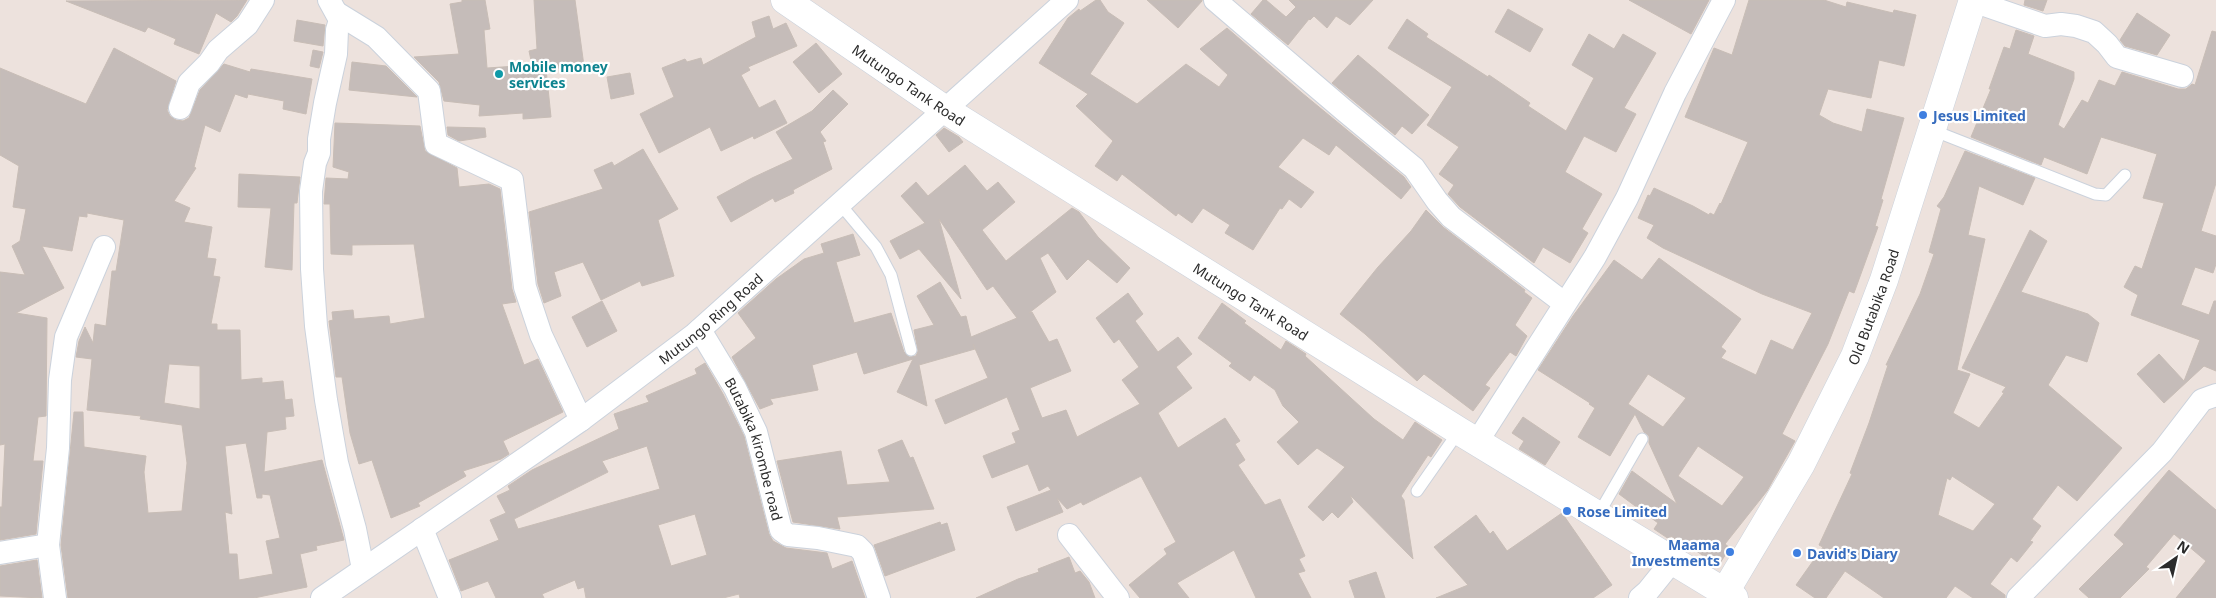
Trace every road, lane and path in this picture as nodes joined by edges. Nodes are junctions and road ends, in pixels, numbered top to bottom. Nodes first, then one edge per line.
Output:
1 (263, 0) edge
2 (785, 0) edge
3 (1067, 0) edge
4 (1215, 0) edge
5 (1724, 0) edge
6 (1973, 1) edge
7 (333, 6) edge
8 (2182, 76) dead end
9 (180, 108) dead end
10 (944, 109) junction
11 (1932, 130) junction
12 (2125, 175) dead end
13 (840, 204) junction
14 (104, 247) dead end
15 (1564, 303) junction
16 (700, 330) junction
17 (911, 350) dead end
18 (2216, 395) edge
19 (581, 420) junction
20 (1468, 436) junction
21 (1642, 439) dead end
22 (1417, 491) dead end
23 (1598, 515) junction
24 (422, 529) junction
25 (1069, 535) dead end
26 (48, 545) junction
27 (0, 552) edge
28 (1672, 560) junction
29 (363, 569) junction
30 (1730, 595) edge
31 (55, 598) edge
32 (322, 598) edge
33 (450, 598) edge
34 (879, 598) edge
35 (1118, 598) edge
36 (1640, 598) edge
37 (2018, 598) edge

1 - 9 street
2 - 10 street, Mutungo Tank Road
3 - 10 street, Mutungo Ring Road
4 - 15 street
5 - 15 street
6 - 8 street
6 - 11 street, Old Butabika Road
7 - 19 street
7 - 29 street
10 - 13 street, Mutungo Ring Road
10 - 20 street, Mutungo Tank Road
11 - 12 lane
11 - 30 street, Old Butabika Road
13 - 16 street, Mutungo Ring Road
13 - 17 lane
14 - 26 street
15 - 20 street
16 - 19 street, Mutungo Ring Road
16 - 34 street, Butabika kirombe road
18 - 37 street
19 - 24 street, Mutungo Ring Road
20 - 22 lane
20 - 23 street, Mutungo Tank Road
21 - 23 lane
23 - 28 street, Mutungo Tank Road
24 - 29 street, Mutungo Ring Road
24 - 33 street
25 - 35 street
26 - 27 street
26 - 31 street
28 - 30 street, Mutungo Tank Road
28 - 36 street
29 - 32 street, Mutungo Ring Road

